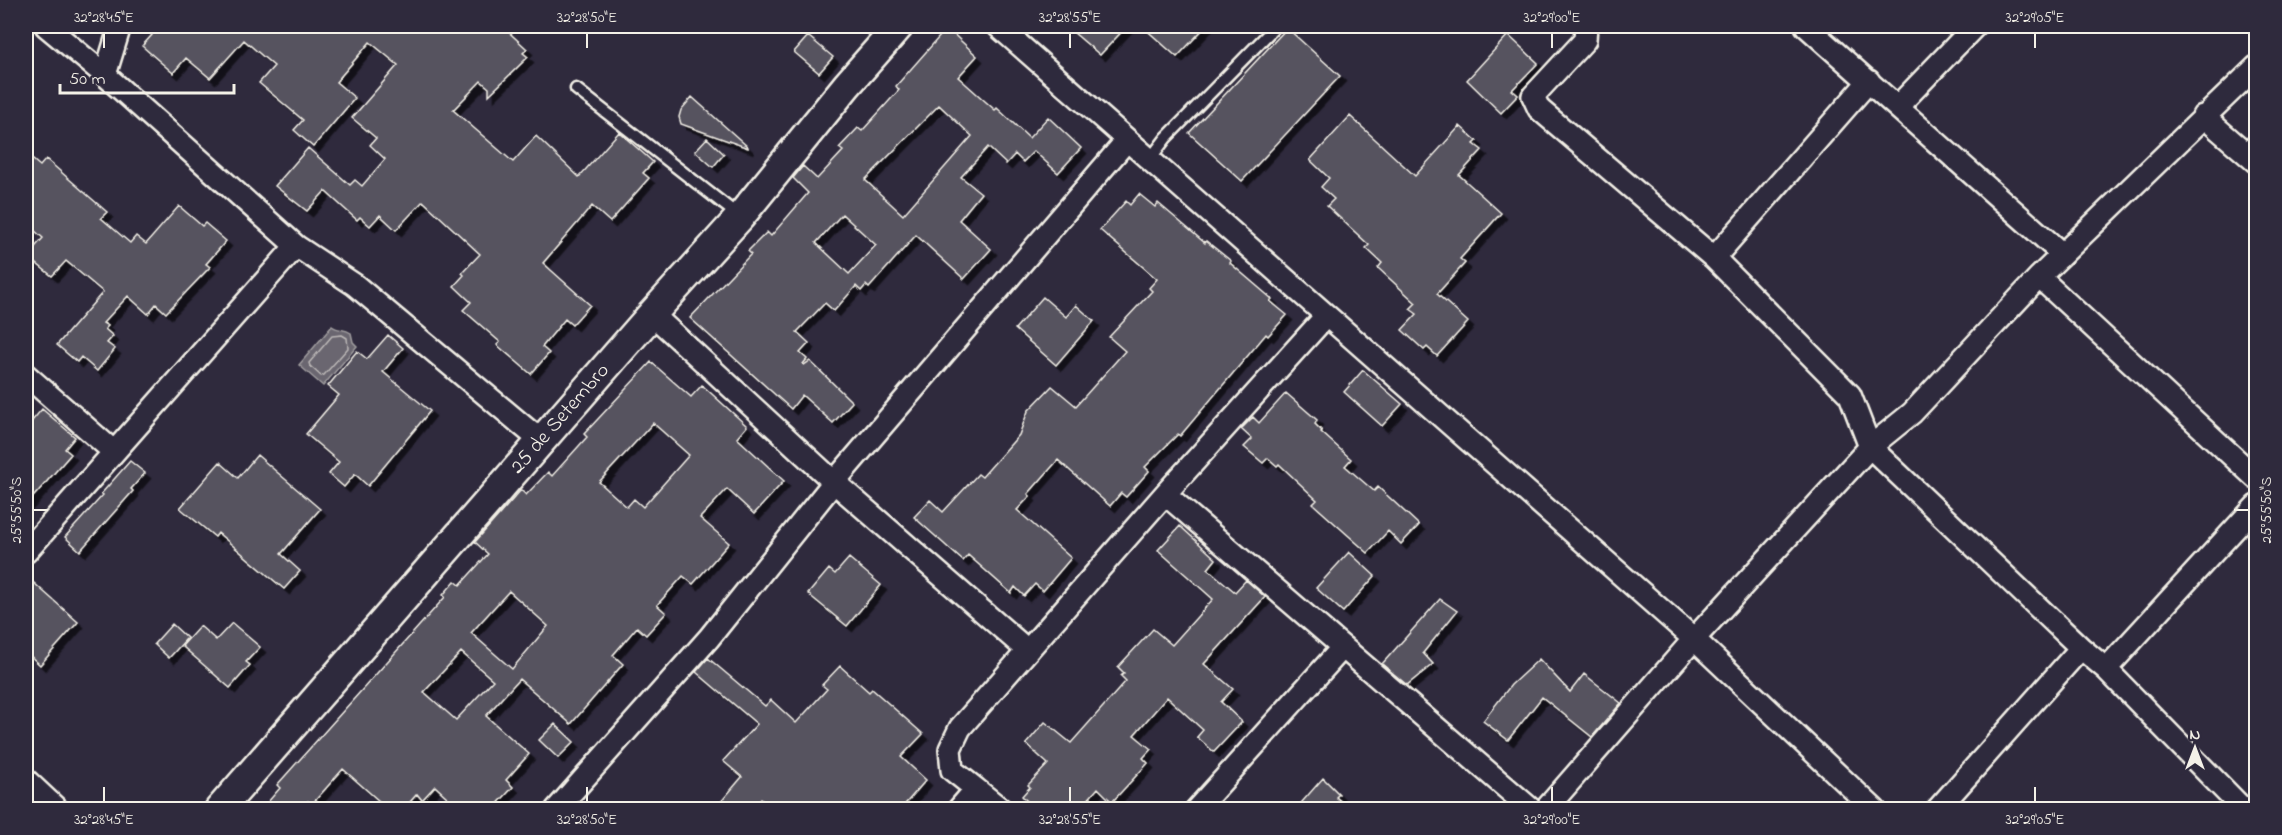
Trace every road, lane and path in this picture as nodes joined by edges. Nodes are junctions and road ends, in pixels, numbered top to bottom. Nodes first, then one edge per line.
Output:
1 (46, 26) edge
2 (120, 26) edge
3 (899, 26) edge
4 (998, 26) edge
5 (1276, 26) edge
6 (1586, 26) edge
7 (1806, 26) edge
8 (1975, 26) edge
9 (2256, 67) edge
10 (105, 75) junction
11 (1869, 81) junction
12 (576, 89) dead end
13 (1897, 107) junction
14 (2203, 117) junction
15 (1127, 140) junction
16 (1150, 159) junction
17 (2256, 162) edge
18 (740, 217) junction
19 (296, 246) junction
20 (2062, 255) junction
21 (1713, 258) junction
22 (2039, 277) junction
23 (652, 314) junction
24 (1326, 316) junction
25 (26, 375) edge
26 (541, 441) junction
27 (1870, 447) junction
28 (114, 453) junction
29 (2256, 478) edge
30 (834, 482) junction
31 (1165, 494) junction
32 (2256, 506) edge
33 (26, 552) edge
34 (1694, 639) junction
35 (1343, 647) junction
36 (2081, 648) junction
37 (1027, 651) junction
38 (2106, 669) junction
39 (26, 780) edge
40 (976, 789) junction
41 (58, 810) edge
42 (219, 810) edge
43 (556, 810) edge
44 (958, 810) edge
45 (1002, 810) edge
46 (1196, 810) edge
47 (1532, 810) edge
48 (1545, 810) edge
49 (1875, 810) edge
50 (1937, 810) edge
51 (2244, 810) edge

1 - 10 street
2 - 10 street
3 - 18 street, 25 de Setembro
4 - 15 street
5 - 16 lane
6 - 21 street
7 - 11 street
8 - 13 street
9 - 14 street
10 - 19 street
11 - 13 street
11 - 21 street
12 - 18 lane
13 - 20 street
14 - 17 street
14 - 20 street
15 - 16 street
15 - 30 street
16 - 24 street
18 - 23 street, 25 de Setembro
19 - 26 street
19 - 28 street
20 - 22 street
21 - 27 street
22 - 27 street
22 - 29 street
23 - 26 street, 25 de Setembro
23 - 30 street
24 - 31 street
24 - 34 street
25 - 28 street
26 - 42 street, 25 de Setembro
27 - 34 street
27 - 36 street
28 - 33 street
30 - 37 street
30 - 43 street
31 - 35 street
31 - 37 street
32 - 38 street
34 - 48 street
34 - 49 street
35 - 46 street
35 - 47 street
36 - 38 street
36 - 50 street
37 - 40 street
38 - 51 street
39 - 41 street
40 - 44 street
40 - 45 street

